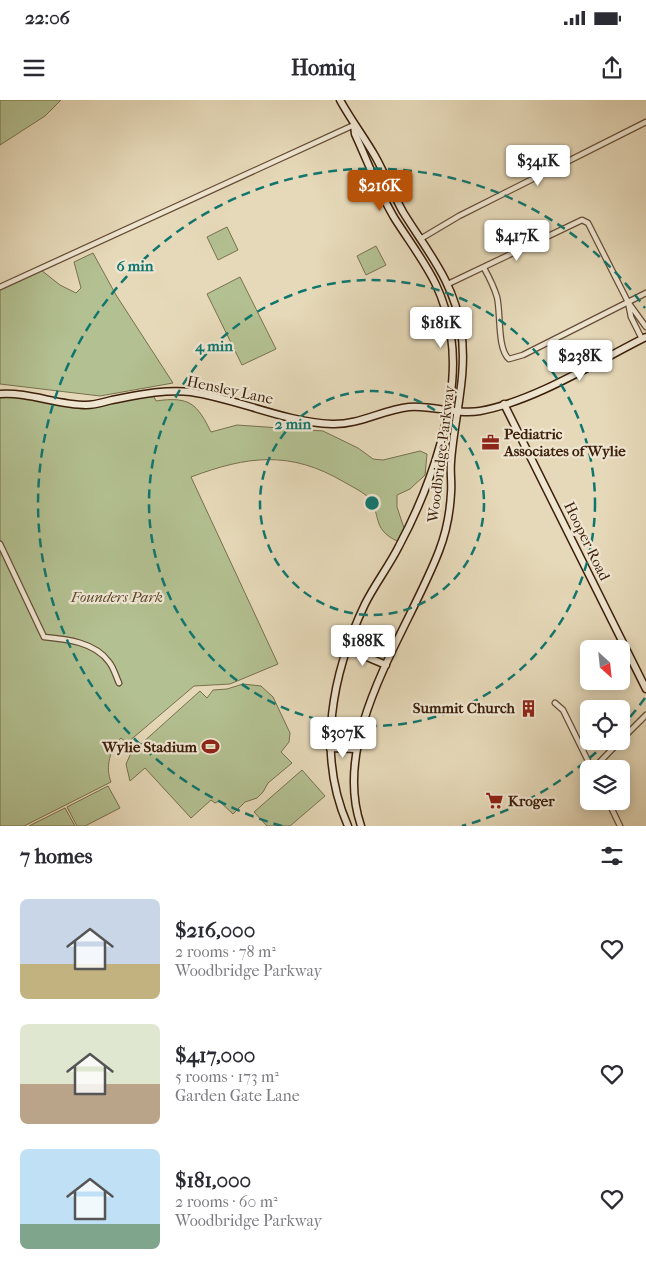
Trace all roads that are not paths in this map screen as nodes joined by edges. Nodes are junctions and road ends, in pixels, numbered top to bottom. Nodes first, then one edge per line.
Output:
1 (340, 100) edge
2 (646, 122) edge
3 (354, 125) junction
4 (414, 228) junction
5 (406, 234) junction
6 (422, 238) junction
7 (484, 268) junction
8 (448, 284) junction
9 (0, 287) edge
10 (439, 287) junction
11 (646, 293) edge
12 (628, 302) junction
13 (646, 327) edge
14 (644, 338) edge
15 (0, 394) edge
16 (504, 404) junction
17 (449, 410) junction
18 (459, 412) junction
19 (0, 544) edge
20 (348, 649) junction
21 (386, 665) junction
22 (119, 684) dead end
23 (646, 689) edge
24 (555, 703) dead end
25 (646, 715) edge
26 (630, 732) edge
27 (330, 748) junction
28 (356, 749) junction
29 (612, 750) edge
30 (588, 760) edge
31 (601, 760) edge
32 (612, 810) edge
33 (348, 826) edge
34 (361, 826) edge
35 (620, 826) edge

1 - 3 main road, Woodbridge Parkway
2 - 6 street
3 - 4 main road, Woodbridge Parkway
3 - 5 main road, Woodbridge Parkway
3 - 9 street
4 - 5 main road
4 - 6 main road, Woodbridge Parkway
5 - 10 main road, Woodbridge Parkway
6 - 8 main road, Woodbridge Parkway
7 - 8 street
7 - 12 street
7 - 12 street
8 - 10 main road
8 - 18 main road, Woodbridge Parkway
10 - 17 main road, Woodbridge Parkway
11 - 12 street
12 - 13 street
12 - 14 street
14 - 16 main road, Hensley Lane
15 - 17 main road, Hensley Lane
16 - 18 main road, Hensley Lane
16 - 23 main road, Hooper Road
17 - 18 main road, Hensley Lane
17 - 20 main road, Woodbridge Parkway
18 - 21 main road, Woodbridge Parkway
19 - 22 street
20 - 21 main road
20 - 27 main road, Woodbridge Parkway
21 - 28 main road, Woodbridge Parkway
24 - 30 street
25 - 26 street
27 - 28 main road
27 - 33 main road, Woodbridge Parkway
28 - 34 main road, Woodbridge Parkway
29 - 31 street
32 - 35 street

